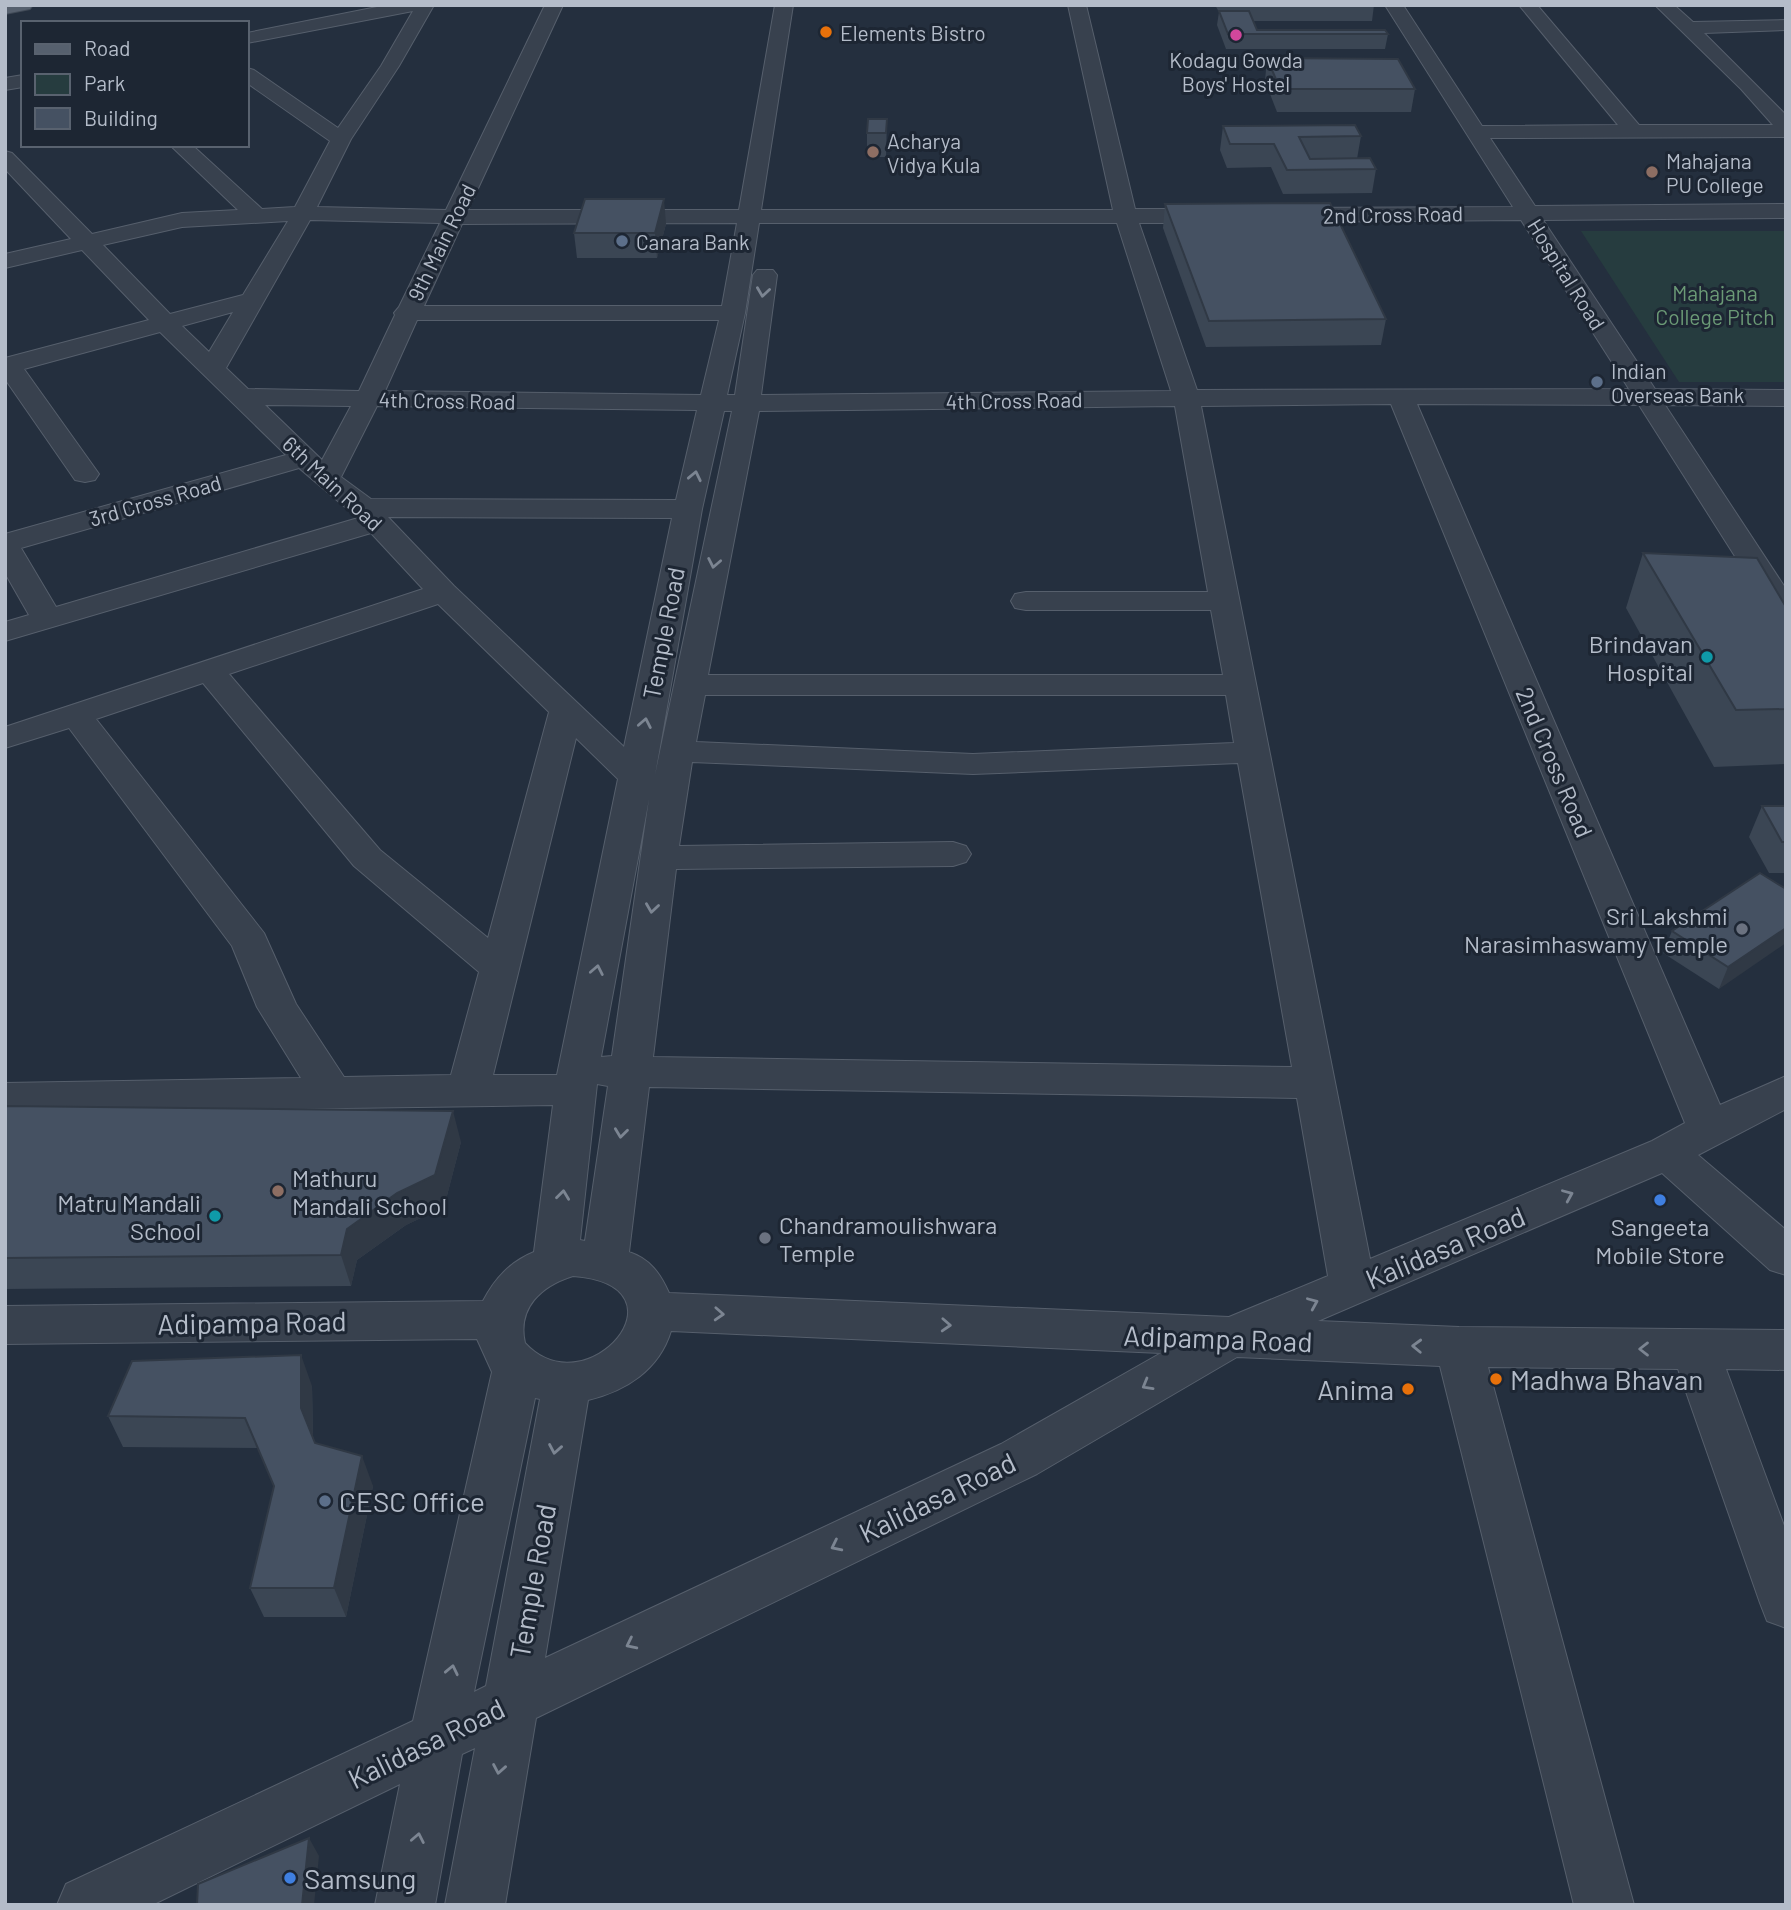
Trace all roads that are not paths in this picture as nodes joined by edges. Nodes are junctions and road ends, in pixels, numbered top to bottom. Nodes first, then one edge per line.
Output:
1 (24, 5) edge
2 (415, 5) edge
3 (425, 5) edge
4 (554, 5) edge
5 (784, 5) edge
6 (801, 5) edge
7 (1077, 5) edge
8 (1394, 5) edge
9 (1528, 5) edge
10 (1664, 5) edge
11 (5, 9) edge
12 (1786, 24) edge
13 (1687, 28) junction
14 (248, 38) edge
15 (248, 75) edge
16 (1748, 85) junction
17 (1773, 85) dead end
18 (1786, 129) edge
19 (1633, 131) junction
20 (1475, 132) junction
21 (341, 139) junction
22 (182, 147) edge
23 (5, 157) edge
24 (1786, 211) edge
25 (1529, 212) junction
26 (303, 213) junction
27 (1265, 215) edge
28 (257, 216) junction
29 (1238, 216) edge
30 (454, 217) junction
31 (1126, 217) junction
32 (761, 218) junction
33 (87, 242) junction
34 (5, 261) edge
35 (251, 300) junction
36 (406, 313) junction
37 (733, 313) junction
38 (165, 323) junction
39 (10, 359) edge
40 (212, 369) junction
41 (1401, 396) junction
42 (1644, 396) junction
43 (242, 397) junction
44 (1786, 398) edge
45 (368, 399) junction
46 (1187, 399) junction
47 (711, 402) junction
48 (747, 403) junction
49 (305, 458) junction
50 (85, 474) dead end
51 (326, 479) junction
52 (688, 509) junction
53 (370, 515) junction
54 (5, 545) edge
55 (443, 592) junction
56 (1026, 601) dead end
57 (1224, 601) junction
58 (1786, 613) edge
59 (47, 619) junction
60 (5, 632) edge
61 (209, 670) junction
62 (690, 685) junction
63 (1240, 685) junction
64 (566, 710) junction
65 (76, 715) junction
66 (5, 738) edge
67 (677, 751) junction
68 (1252, 752) junction
69 (635, 776) junction
70 (667, 801) junction
71 (954, 854) dead end
72 (659, 858) junction
73 (500, 969) junction
74 (629, 1072) junction
75 (577, 1079) junction
76 (1314, 1083) junction
77 (468, 1090) junction
78 (1786, 1091) edge
79 (332, 1092) junction
80 (5, 1098) edge
81 (1709, 1129) junction
82 (1667, 1153) junction
83 (1786, 1257) edge
84 (605, 1261) junction
85 (555, 1263) junction
86 (1353, 1286) junction
87 (651, 1311) junction
88 (499, 1320) junction
89 (5, 1325) edge
90 (1227, 1339) junction
91 (1459, 1347) junction
92 (1695, 1349) junction
93 (1786, 1350) edge
94 (517, 1368) junction
95 (567, 1382) junction
96 (1786, 1603) edge
97 (510, 1702) junction
98 (437, 1737) junction
99 (87, 1905) edge
100 (405, 1905) edge
101 (475, 1905) edge
102 (1604, 1905) edge

1 - 11 main road
2 - 14 street
3 - 21 street
4 - 30 street, 9th Main Road
5 - 32 street, Temple Road
6 - 32 street, Temple Road
7 - 31 street
8 - 20 street, Hospital Road
9 - 19 street
10 - 13 street
12 - 13 street
13 - 16 street
15 - 21 street
16 - 17 street
16 - 18 street
18 - 19 street
19 - 20 street
20 - 25 street, Hospital Road
21 - 26 street
22 - 28 street
23 - 33 street, 6th Main Road
24 - 25 street, 2nd Cross Road
25 - 27 street, 2nd Cross Road
25 - 42 street, Hospital Road
26 - 28 street
26 - 30 street
26 - 35 street
28 - 33 street
29 - 31 street
30 - 32 street
30 - 36 street, 9th Main Road
31 - 32 street
31 - 46 street
32 - 37 street, Temple Road
32 -> 48 street, Temple Road
33 - 34 street
33 - 38 street, 6th Main Road
35 - 38 street
35 - 40 street
36 - 37 street
36 - 45 street, 9th Main Road
37 - 47 street, Temple Road
38 - 39 street
38 - 40 street, 6th Main Road
39 - 50 street
40 - 43 street, 6th Main Road
41 - 42 street, 4th Cross Road
41 - 46 street, 4th Cross Road
41 - 81 street, 2nd Cross Road
42 - 44 street, 4th Cross Road
42 - 58 street, Hospital Road
43 - 45 street, 4th Cross Road
43 - 49 street, 6th Main Road
45 - 47 street, 4th Cross Road
45 - 51 street, 9th Main Road
46 - 48 street, 4th Cross Road
46 - 57 street
47 - 48 street, 4th Cross Road
52 -> 47 street, Temple Road
48 -> 62 street, Temple Road
49 - 51 street, 6th Main Road
49 - 54 street, 3rd Cross Road
51 - 53 street, 6th Main Road
52 - 53 street
69 -> 52 street, Temple Road
53 - 55 street, 6th Main Road
53 - 59 street
54 - 59 street
55 - 61 street
55 - 64 street, 6th Main Road
56 - 57 street
57 - 63 street
59 - 60 street
61 - 65 street
61 - 73 street
62 - 63 street
62 - 67 street, Temple Road
63 - 68 street
64 - 69 street, 6th Main Road
64 - 73 street
65 - 66 street
65 - 79 street
67 - 68 street
67 - 70 street, Temple Road
68 - 76 street
69 - 70 street, 6th Main Road
75 -> 69 street, Temple Road
70 - 72 street, Temple Road
71 - 72 street
72 -> 74 street, Temple Road
73 - 77 street
74 - 75 street
74 - 76 street
74 -> 84 street, Temple Road
75 - 77 street
85 -> 75 street, Temple Road
76 - 86 street
77 - 79 street
78 - 81 street, Kalidasa Road
79 - 80 street
81 - 82 street, Kalidasa Road
82 - 83 street
86 -> 82 street, Kalidasa Road
84 - 85 street
84 - 87 street
85 - 88 street
90 -> 86 street, Kalidasa Road
87 -> 90 street, Adipampa Road
87 - 95 street
88 - 89 street, Adipampa Road
88 - 94 street
91 -> 90 street, Adipampa Road
90 -> 97 street, Kalidasa Road
92 -> 91 street, Adipampa Road
91 - 102 street
92 - 93 street, Adipampa Road
92 - 96 street
94 - 95 street
98 -> 94 street
95 -> 97 street, Temple Road
97 - 98 street, Kalidasa Road
97 -> 101 street, Temple Road
98 - 99 street, Kalidasa Road
100 -> 98 street

